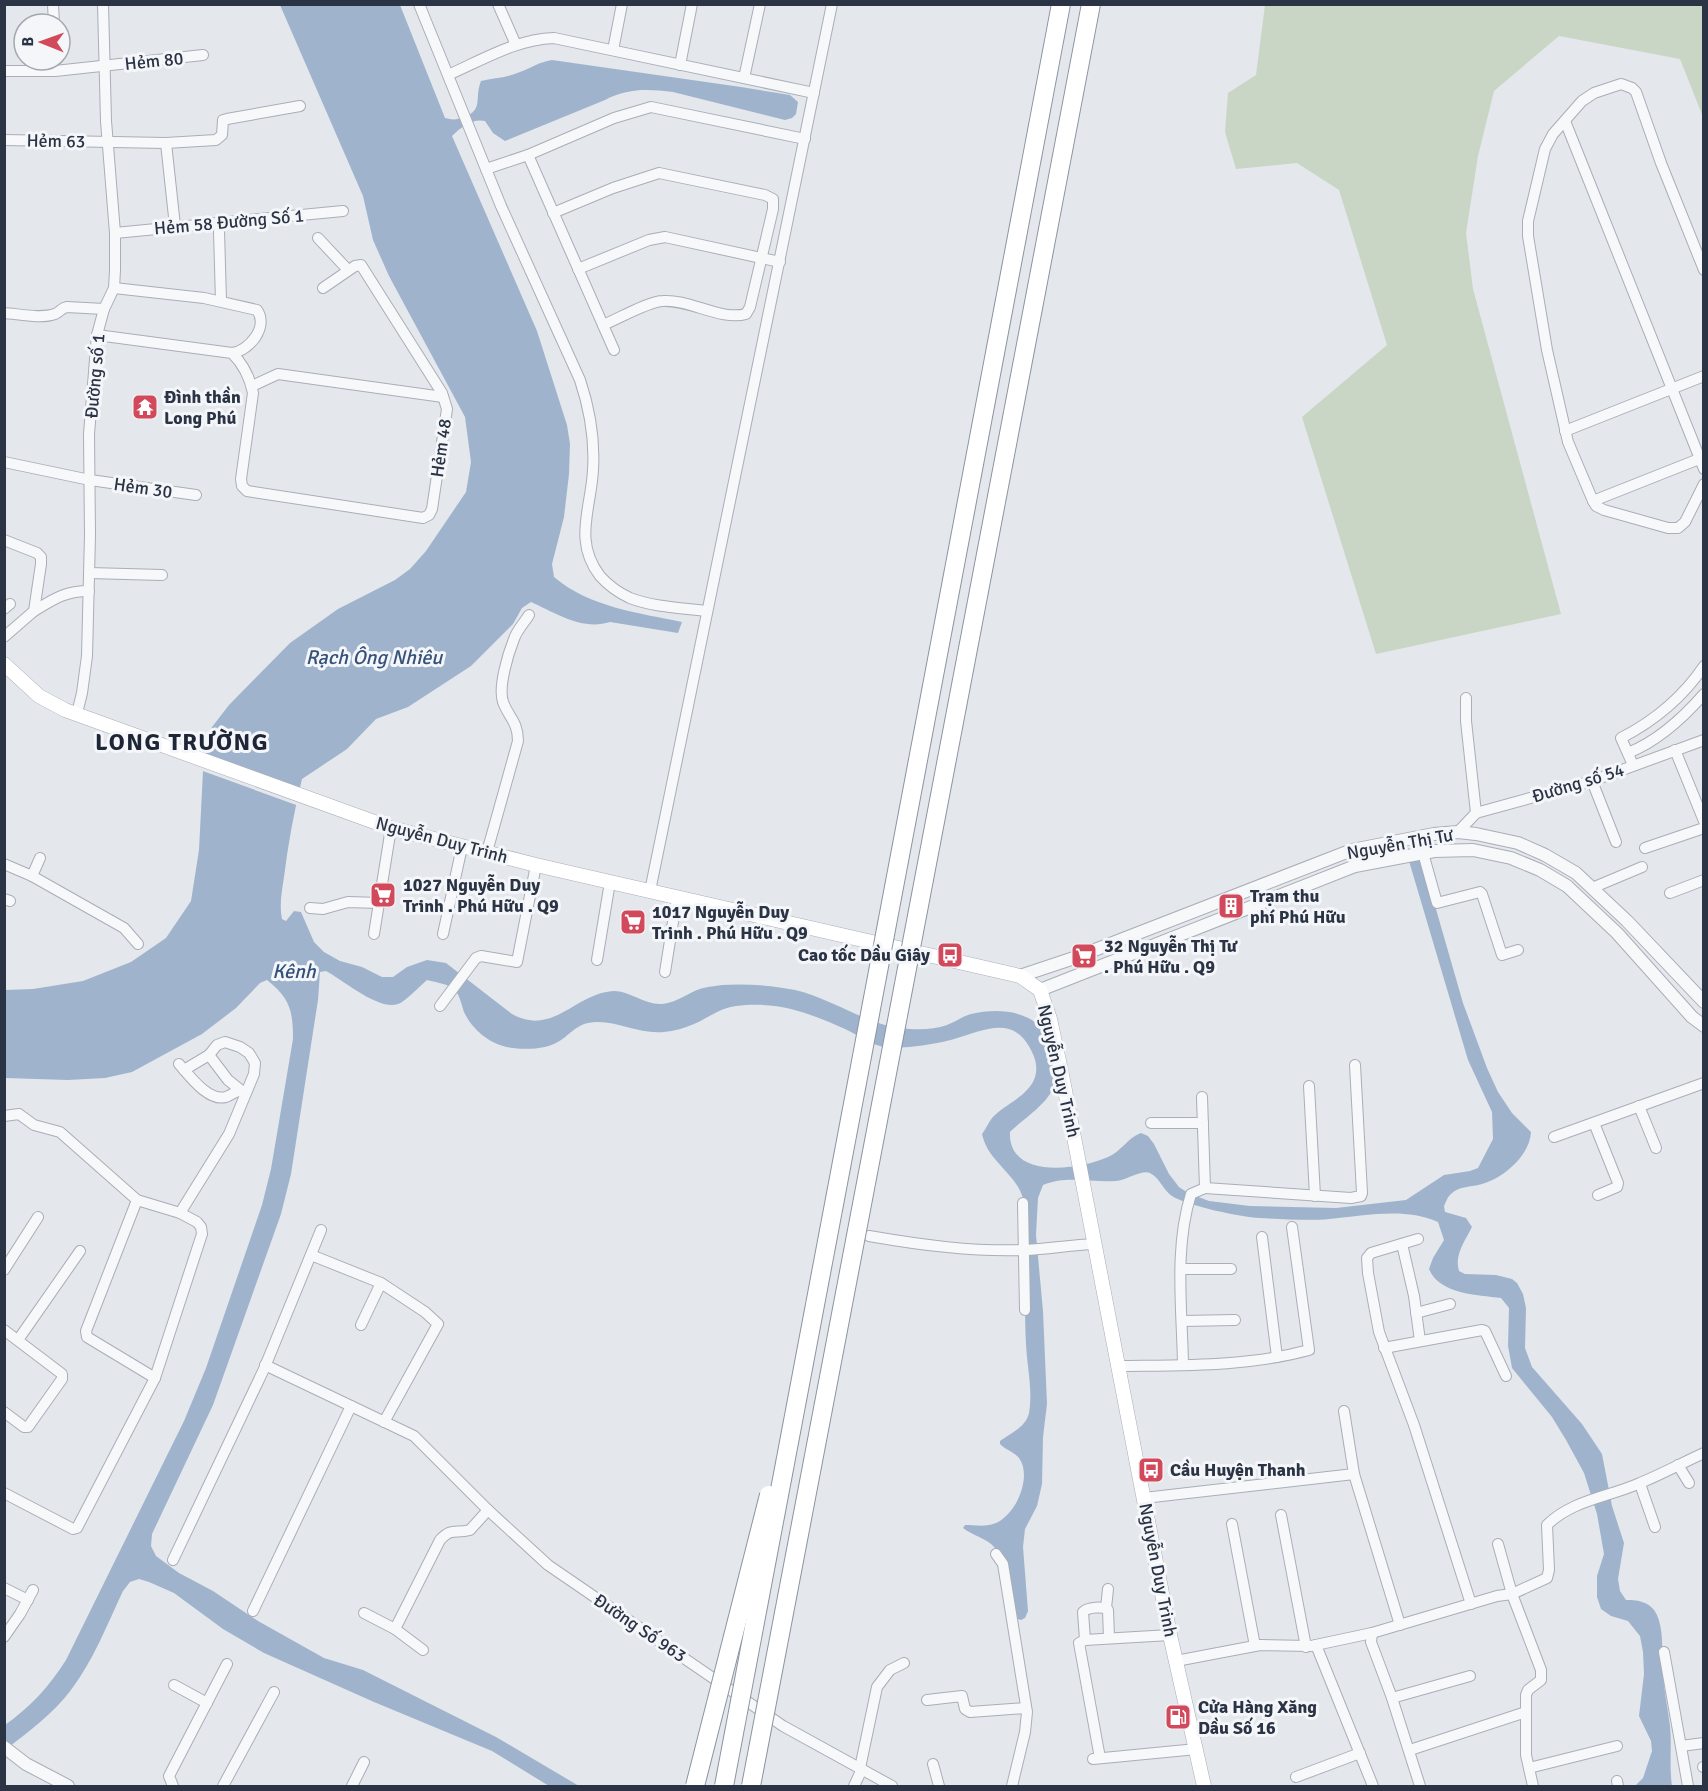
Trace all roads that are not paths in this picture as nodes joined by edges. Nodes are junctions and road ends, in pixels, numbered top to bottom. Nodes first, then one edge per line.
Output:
1 (103, 4) edge
2 (419, 4) edge
3 (498, 4) edge
4 (622, 4) edge
5 (692, 4) edge
6 (760, 4) edge
7 (832, 4) edge
8 (1062, 4) edge
9 (1090, 4) edge
10 (516, 45) junction
11 (613, 50) junction
12 (203, 55) dead end
13 (680, 64) junction
14 (72, 65) edge
15 (104, 66) junction
16 (448, 75) junction
17 (744, 78) junction
18 (814, 93) junction
19 (300, 106) dead end
20 (1564, 121) junction
21 (805, 139) junction
22 (4, 140) edge
23 (108, 143) junction
24 (166, 143) junction
25 (528, 155) junction
26 (486, 169) junction
27 (343, 211) dead end
28 (554, 213) junction
29 (175, 226) junction
30 (219, 231) dead end
31 (115, 232) junction
32 (318, 238) dead end
33 (761, 257) junction
34 (780, 261) junction
35 (578, 269) junction
36 (348, 270) junction
37 (1704, 270) edge
38 (114, 288) junction
39 (323, 288) dead end
40 (221, 301) junction
41 (104, 309) junction
42 (4, 313) edge
43 (603, 325) junction
44 (97, 335) junction
45 (614, 351) dead end
46 (232, 353) junction
47 (1704, 376) edge
48 (252, 386) junction
49 (1671, 389) junction
50 (444, 398) junction
51 (1565, 431) junction
52 (4, 462) edge
53 (1701, 464) edge
54 (90, 480) junction
55 (1704, 484) edge
56 (196, 495) dead end
57 (1593, 501) junction
58 (4, 540) edge
59 (89, 573) junction
60 (162, 575) dead end
61 (89, 591) junction
62 (34, 611) junction
63 (707, 611) junction
64 (529, 615) dead end
65 (4, 637) edge
66 (4, 664) edge
67 (1704, 666) edge
68 (1704, 694) edge
69 (1466, 698) dead end
70 (77, 713) junction
71 (1704, 740) edge
72 (1676, 750) junction
73 (1628, 753) junction
74 (1633, 765) junction
75 (1592, 781) junction
76 (1476, 813) junction
77 (1704, 821) edge
78 (391, 828) junction
79 (1704, 828) edge
80 (1458, 832) junction
81 (1616, 842) dead end
82 (462, 847) junction
83 (1645, 848) dead end
84 (487, 852) junction
85 (1423, 853) junction
86 (40, 858) dead end
87 (4, 864) edge
88 (536, 865) junction
89 (1642, 867) dead end
90 (32, 876) junction
91 (1704, 880) edge
92 (610, 882) junction
93 (1592, 888) junction
94 (650, 891) junction
95 (1670, 893) dead end
96 (677, 897) junction
97 (379, 903) junction
98 (310, 908) dead end
99 (374, 934) dead end
100 (443, 934) dead end
101 (138, 944) dead end
102 (1518, 950) dead end
103 (597, 960) dead end
104 (665, 972) dead end
105 (1020, 976) junction
106 (1040, 990) junction
107 (1704, 1002) edge
108 (440, 1006) dead end
109 (1704, 1026) edge
110 (209, 1055) junction
111 (1355, 1065) dead end
112 (1704, 1083) edge
113 (1309, 1086) dead end
114 (243, 1092) junction
115 (1202, 1097) dead end
116 (1639, 1106) junction
117 (4, 1116) edge
118 (1203, 1123) junction
119 (1594, 1123) junction
120 (1152, 1124) dead end
121 (1554, 1137) dead end
122 (1656, 1148) dead end
123 (1204, 1188) junction
124 (1598, 1195) dead end
125 (1315, 1196) junction
126 (137, 1200) junction
127 (1023, 1203) dead end
128 (180, 1213) junction
129 (38, 1217) dead end
130 (1292, 1227) dead end
131 (321, 1230) dead end
132 (869, 1236) dead end
133 (1262, 1237) dead end
134 (1419, 1239) dead end
135 (1094, 1244) junction
136 (1402, 1244) junction
137 (1024, 1250) junction
138 (80, 1251) dead end
139 (311, 1255) junction
140 (4, 1269) edge
141 (1181, 1269) junction
142 (1231, 1269) dead end
143 (381, 1283) junction
144 (1449, 1304) dead end
145 (1025, 1310) dead end
146 (1416, 1313) junction
147 (814, 1319) junction
148 (1235, 1320) dead end
149 (1182, 1321) junction
150 (361, 1325) dead end
151 (839, 1325) junction
152 (4, 1330) edge
153 (18, 1340) junction
154 (1420, 1341) junction
155 (1384, 1347) junction
156 (1277, 1357) junction
157 (1183, 1364) junction
158 (266, 1365) junction
159 (1118, 1366) junction
160 (1506, 1376) dead end
161 (155, 1378) junction
162 (351, 1406) junction
163 (1344, 1411) dead end
164 (4, 1412) edge
165 (384, 1422) junction
166 (1704, 1453) edge
167 (1679, 1466) junction
168 (1354, 1474) junction
169 (1687, 1481) dead end
170 (1641, 1488) junction
171 (4, 1493) edge
172 (1143, 1498) junction
173 (488, 1510) junction
174 (1281, 1515) dead end
175 (1232, 1524) dead end
176 (1655, 1527) dead end
177 (1498, 1544) dead end
178 (996, 1554) dead end
179 (172, 1560) dead end
180 (4, 1588) edge
181 (1108, 1589) dead end
182 (1512, 1594) junction
183 (1471, 1604) junction
184 (1106, 1608) junction
185 (254, 1611) dead end
186 (364, 1613) dead end
187 (1400, 1625) junction
188 (395, 1629) junction
189 (1372, 1633) junction
190 (1170, 1635) junction
191 (4, 1637) edge
192 (1109, 1638) junction
193 (1085, 1640) junction
194 (1255, 1646) junction
195 (1311, 1646) junction
196 (423, 1650) dead end
197 (1664, 1652) dead end
198 (1176, 1661) junction
199 (904, 1663) dead end
200 (227, 1664) dead end
201 (1470, 1676) dead end
202 (174, 1684) dead end
203 (274, 1692) dead end
204 (1392, 1698) junction
205 (927, 1700) dead end
206 (207, 1703) junction
207 (1026, 1708) junction
208 (1526, 1712) junction
209 (1704, 1743) edge
210 (1617, 1746) dead end
211 (1681, 1746) junction
212 (4, 1747) edge
213 (1197, 1749) junction
214 (1410, 1750) junction
215 (1360, 1753) junction
216 (364, 1762) dead end
217 (933, 1764) dead end
218 (1529, 1768) junction
219 (861, 1769) junction
220 (1296, 1777) dead end
221 (68, 1786) edge
222 (173, 1786) edge
223 (223, 1786) edge
224 (352, 1786) edge
225 (695, 1786) edge
226 (724, 1786) edge
227 (751, 1786) edge
228 (761, 1786) edge
229 (854, 1786) edge
230 (892, 1786) edge
231 (939, 1786) edge
232 (1012, 1786) edge
233 (1204, 1786) edge
234 (1373, 1786) edge
235 (1420, 1786) edge
236 (1533, 1786) edge
237 (1688, 1786) edge

1 - 15 street, Đường số 1
2 - 16 street
3 - 10 street
4 - 11 street
5 - 13 street
6 - 17 street
7 - 18 street
8 - 147 highway, bridge
9 - 151 highway, bridge
10 - 11 street
10 - 16 street
11 - 13 street
12 - 15 street, Hẻm 80
13 - 17 street
14 - 15 street, Hẻm 80
15 - 23 street, Đường số 1
16 - 26 street
17 - 18 street
18 - 21 street
19 - 24 street, Hẻm 63
20 - 37 street
20 - 49 street
20 - 51 street
21 - 25 street
21 - 34 street
22 - 23 street, Hẻm 63
23 - 24 street, Hẻm 63
23 - 31 street, Đường số 1
24 - 29 street
25 - 26 street
25 - 28 street
26 - 63 street
27 - 29 street, Hẻm 58 Đường Số 1
28 - 33 street
28 - 35 street
29 - 31 street, Hẻm 58 Đường Số 1
30 - 40 street
31 - 38 street, Đường số 1
32 - 36 street
33 - 34 street
33 - 35 street
33 - 43 street
34 - 63 street
35 - 43 street
36 - 39 street
36 - 50 street, Hẻm 48
38 - 40 street
38 - 41 street, Đường số 1
40 - 46 street
41 - 42 street
41 - 44 street, Đường số 1
43 - 45 street
44 - 46 street
44 - 54 street, Đường số 1
46 - 48 street
47 - 49 street
48 - 50 street
48 - 50 street, Hẻm 48
49 - 51 street
49 - 53 street
51 - 57 street
52 - 54 street, Hẻm 30
53 - 57 street
54 - 56 street, Hẻm 30
54 - 59 street, Đường số 1
55 - 57 street
58 - 62 street
59 - 60 street
59 - 61 street, Đường số 1
61 - 62 street
61 - 70 street, Đường số 1
62 - 65 street
63 - 94 street
64 - 84 street
66 - 70 main road
67 - 73 street
68 - 73 street
69 - 76 street
70 - 78 main road, Nguyễn Duy Trinh
71 - 72 street, Đường số 54
72 - 74 street, Đường số 54
72 - 77 street
73 - 74 street
74 - 75 street, Đường số 54
75 - 76 street, Đường số 54
75 - 81 street
76 - 80 street
78 - 82 main road, Nguyễn Duy Trinh
78 - 97 street
79 - 83 street
80 - 93 street, Nguyễn Thị Tư
80 - 105 street, Nguyễn Thị Tư
82 - 84 main road, Nguyễn Duy Trinh
82 - 100 street
84 - 88 main road, Nguyễn Duy Trinh
85 - 102 street
85 - 106 street, Nguyễn Thị Tư
85 - 109 street, Nguyễn Thị Tư
86 - 90 street
87 - 90 street
88 - 92 main road, Nguyễn Duy Trinh
88 - 108 street
89 - 93 street
90 - 101 street
91 - 95 street
92 - 94 main road, Nguyễn Duy Trinh
92 - 103 street
93 - 107 street, Nguyễn Thị Tư
94 - 96 main road, Nguyễn Duy Trinh
96 - 104 street
96 - 105 main road, Nguyễn Duy Trinh
97 - 98 street
97 - 99 street
105 - 106 main road, Nguyễn Duy Trinh
106 - 135 main road, Nguyễn Duy Trinh
110 - 114 street
110 - 114 street
110 - 114 street
111 - 125 street
112 - 116 street
113 - 125 street
114 - 128 street
115 - 118 street
116 - 119 street
116 - 122 street
117 - 126 street
118 - 120 street
118 - 123 street
119 - 121 street
119 - 124 street
123 - 125 street
123 - 141 street
126 - 128 street
126 - 161 street
127 - 137 street
128 - 161 street
129 - 140 street
130 - 156 street
131 - 139 street
132 - 137 street
133 - 156 street
134 - 136 street
135 - 137 street
135 - 159 main road, Nguyễn Duy Trinh
136 - 146 street
136 - 155 street
137 - 145 street
138 - 153 street
139 - 143 street
139 - 158 street
141 - 142 street
141 - 149 street
143 - 150 street
143 - 165 street
144 - 146 street
146 - 154 street
147 - 225 highway, bridge
147 - 226 highway, bridge
148 - 149 street
149 - 157 street
151 - 227 highway, bridge
151 - 228 highway, bridge
152 - 153 street
153 - 164 street
154 - 155 street
154 - 160 street
155 - 183 street
156 - 157 street
157 - 159 street
158 - 162 street, Đường Số 963
158 - 179 street
159 - 172 main road, Nguyễn Duy Trinh
161 - 171 street
162 - 165 street, Đường Số 963
162 - 185 street
163 - 168 street
165 - 173 street, Đường Số 963
166 - 167 street
167 - 169 street
167 - 170 street
168 - 172 street
168 - 187 street
170 - 176 street
170 - 182 street
172 - 190 main road, Nguyễn Duy Trinh
173 - 188 street
173 - 219 street, Đường Số 963
174 - 195 street
175 - 194 street
177 - 182 street
178 - 207 street
180 - 191 street
181 - 184 street
182 - 183 street
182 - 208 street
183 - 187 street
184 - 192 street
184 - 193 street
186 - 188 street
187 - 189 street
188 - 196 street
189 - 195 street
189 - 204 street
190 - 192 street
190 - 198 main road, Nguyễn Duy Trinh
192 - 193 street
193 - 213 street
194 - 195 street
194 - 198 street
195 - 215 street
197 - 211 street
198 - 213 main road, Nguyễn Duy Trinh
199 - 219 street
200 - 206 street
201 - 204 street
202 - 206 street
203 - 223 street
204 - 214 street
205 - 207 street
206 - 222 street
207 - 232 street
208 - 214 street
208 - 218 street
209 - 211 street
210 - 218 street
211 - 237 street
212 - 221 street
213 - 233 main road, Nguyễn Duy Trinh
214 - 235 street
215 - 220 street
215 - 234 street
216 - 224 street
217 - 231 street
218 - 236 street
219 - 229 street
219 - 230 street, Đường Số 963

